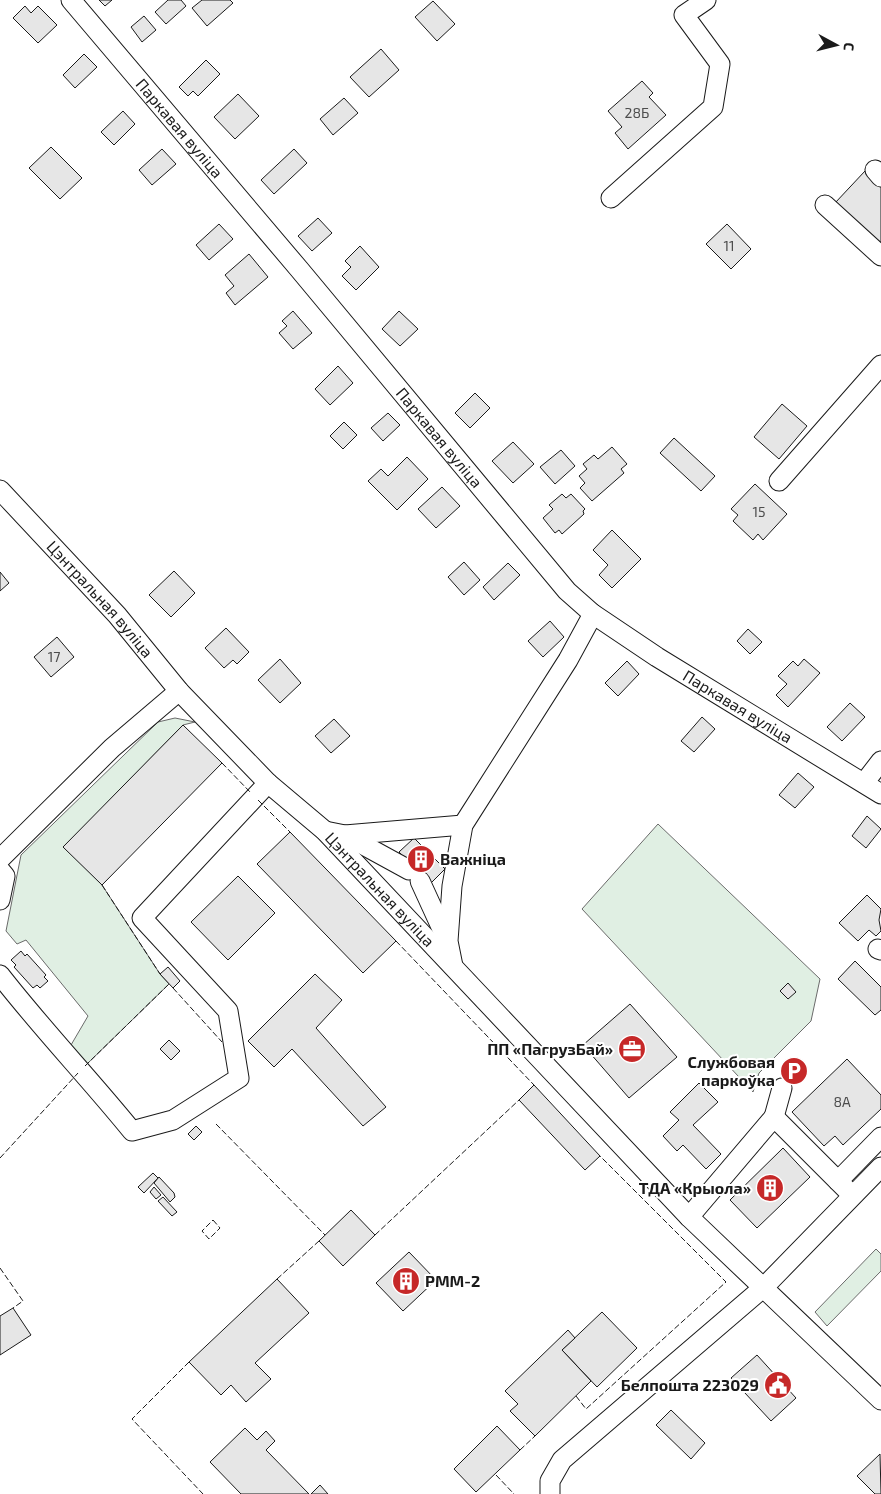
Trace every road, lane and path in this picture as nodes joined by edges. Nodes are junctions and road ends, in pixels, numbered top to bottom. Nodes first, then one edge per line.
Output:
1 (71, 0) edge
2 (706, 0) edge
3 (611, 198) dead end
4 (825, 205) dead end
5 (881, 256) edge
6 (881, 365) edge
7 (779, 481) dead end
8 (0, 490) edge
9 (593, 614) junction
10 (179, 691) junction
11 (881, 761) edge
12 (268, 783) junction
13 (864, 783) junction
14 (881, 794) edge
15 (463, 825) junction
16 (325, 831) junction
17 (345, 834) junction
18 (0, 859) edge
19 (0, 870) edge
20 (0, 900) edge
21 (448, 941) junction
22 (453, 967) junction
23 (0, 975) edge
24 (782, 1088) dead end
25 (774, 1117) junction
26 (881, 1137) edge
27 (881, 1167) edge
28 (838, 1181) junction
29 (852, 1195) junction
30 (689, 1217) junction
31 (764, 1287) junction
32 (881, 1400) edge
33 (550, 1494) edge

1 - 9 street, Паркавая вуліца
2 - 3 street
4 - 5 street
6 - 7 street
8 - 10 street, Цэнтральная вуліца
9 - 13 street, Паркавая вуліца
9 - 15 street
10 - 12 street, Цэнтральная вуліца
10 - 18 street
11 - 13 street
12 - 16 street, Цэнтральная вуліца
12 - 23 street
13 - 14 street, Паркавая вуліца
15 - 17 street
15 - 21 street
16 - 17 street
16 - 22 street, Цэнтральная вуліца
17 - 21 street
19 - 20 street
21 - 22 street
22 - 30 street, Цэнтральная вуліца
24 - 25 street
25 - 28 street
25 - 30 street
26 - 28 street
27 - 29 street
28 - 29 street
29 - 31 street
30 - 31 street, Цэнтральная вуліца
31 - 32 street, Цэнтральная вуліца
31 - 33 street

